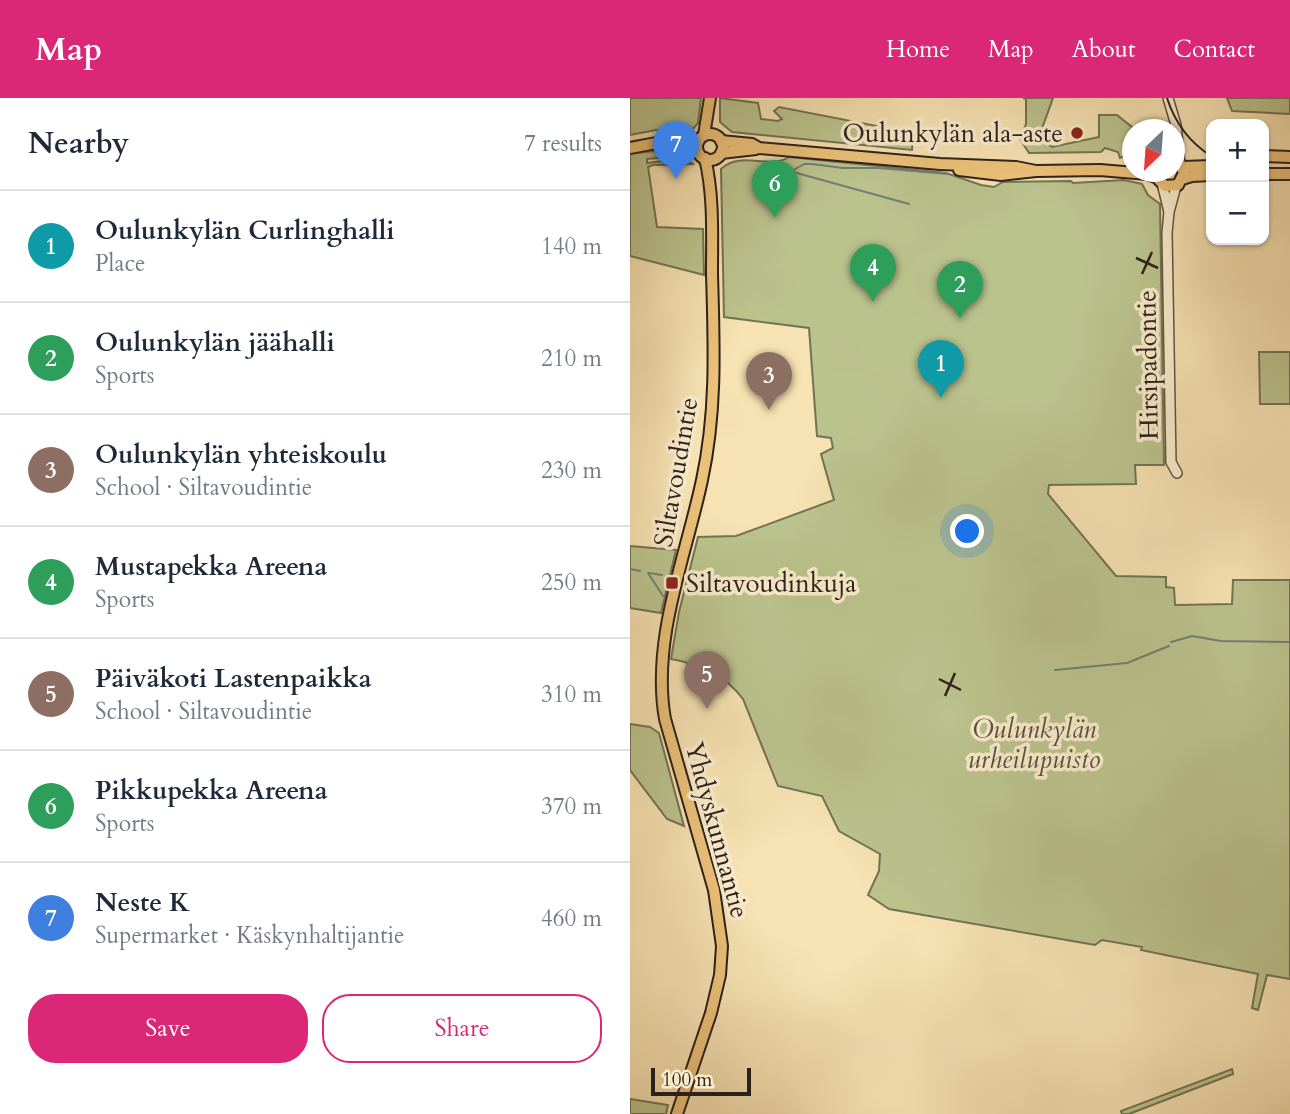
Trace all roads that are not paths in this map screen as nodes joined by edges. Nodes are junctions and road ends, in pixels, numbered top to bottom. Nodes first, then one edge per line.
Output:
1 (1168, 98) edge
2 (710, 103) edge
3 (1172, 115) junction
4 (1171, 119) edge
5 (1173, 119) edge
6 (710, 147) junction
7 (630, 148) edge
8 (1269, 156) edge
9 (1290, 157) edge
10 (1185, 164) edge
11 (1206, 166) edge
12 (1122, 168) edge
13 (1100, 170) junction
14 (1122, 172) edge
15 (1269, 174) edge
16 (1290, 174) edge
17 (1206, 175) edge
18 (1185, 179) edge
19 (1160, 182) edge
20 (1163, 182) edge
21 (1179, 182) joint
22 (1169, 212) junction
23 (1177, 473) dead end
24 (665, 719) joint
25 (677, 1114) edge

1 - 3 street
2 - 6 main road, Siltavoudintie
3 - 4 street
3 - 5 street
6 - 7 main road
6 - 13 main road
6 - 24 main road, Siltavoudintie
8 - 9 main road
10 - 11 main road
12 - 13 main road
13 - 14 main road
15 - 16 main road
17 - 18 main road
19 - 22 street, Hirsipadontie
20 - 21 main road
21 - 22 street, Hirsipadontie
22 - 23 street, Hirsipadontie
24 - 25 main road, Yhdyskunnantie

